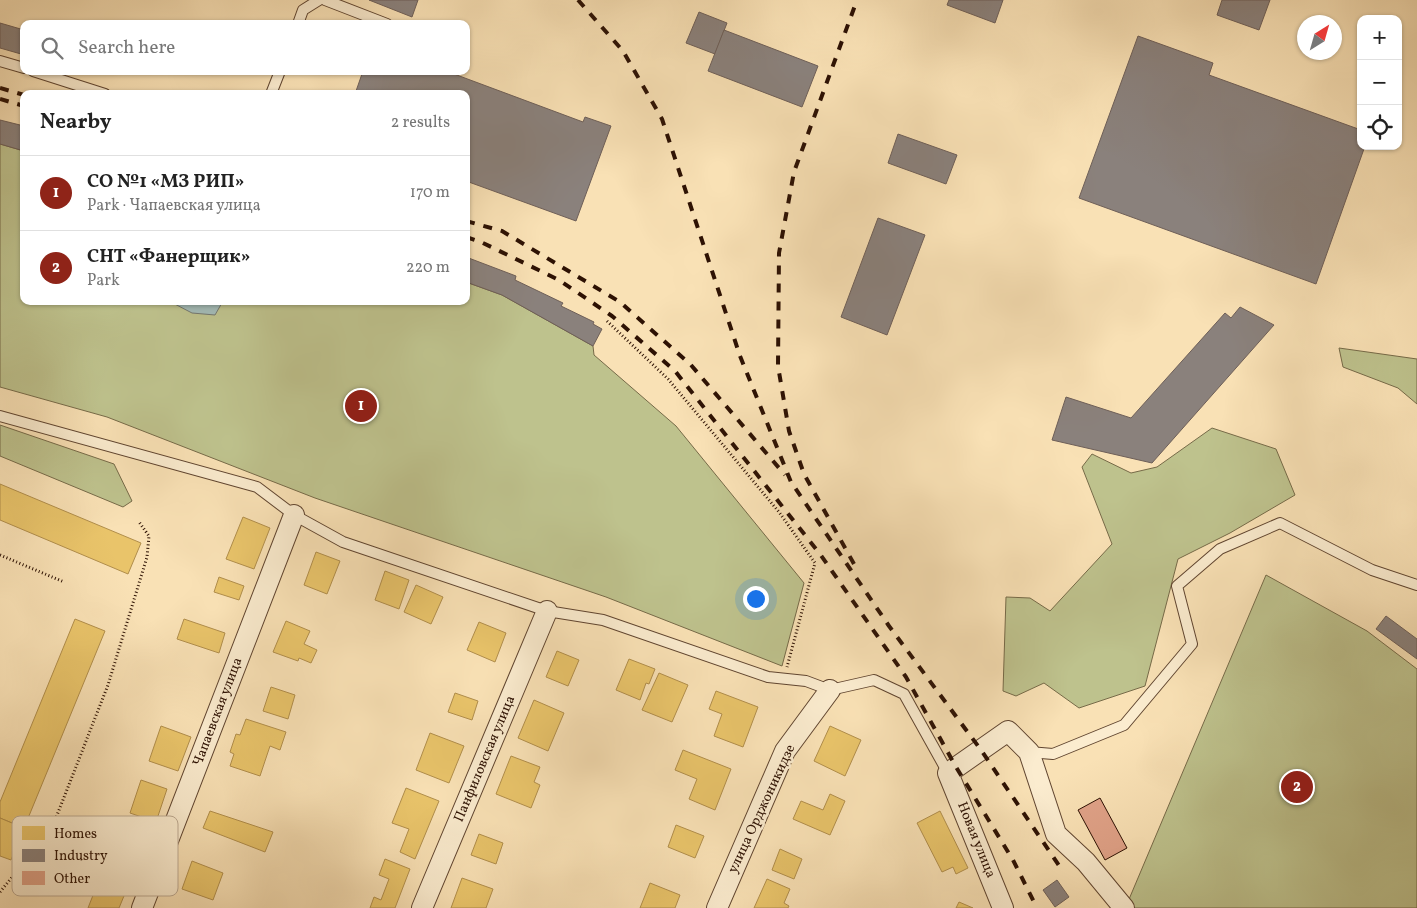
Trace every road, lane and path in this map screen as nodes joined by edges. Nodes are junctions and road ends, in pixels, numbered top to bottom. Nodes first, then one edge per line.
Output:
1 (319, 0) edge
2 (325, 0) edge
3 (299, 20) edge
4 (378, 20) edge
5 (0, 61) edge
6 (20, 67) edge
7 (45, 75) edge
8 (278, 75) edge
9 (92, 90) edge
10 (273, 90) edge
11 (607, 321) dead end
12 (0, 416) edge
13 (294, 515) junction
14 (139, 522) dead end
15 (0, 555) edge
16 (64, 582) dead end
17 (1417, 585) edge
18 (547, 611) junction
19 (784, 678) junction
20 (830, 690) junction
21 (1030, 752) junction
22 (948, 773) junction
23 (57, 816) edge
24 (178, 816) edge
25 (12, 877) edge
26 (0, 892) edge
27 (147, 896) edge
28 (142, 908) edge
29 (422, 908) edge
30 (717, 908) edge
31 (1003, 908) edge
32 (1124, 908) edge

1 - 3 lane
2 - 4 lane
5 - 6 lane
7 - 9 lane
8 - 10 lane
11 - 19 path
12 - 13 lane
13 - 18 lane
13 - 24 street, Чапаевская улица
14 - 23 path
15 - 16 path
17 - 21 lane
18 - 19 lane
18 - 29 street, Панфиловская улица
19 - 20 lane
20 - 22 lane
20 - 30 street, улица Орджоникидзе
21 - 22 street
21 - 32 street
22 - 31 street, Новая улица
25 - 26 path
27 - 28 street, Чапаевская улица

